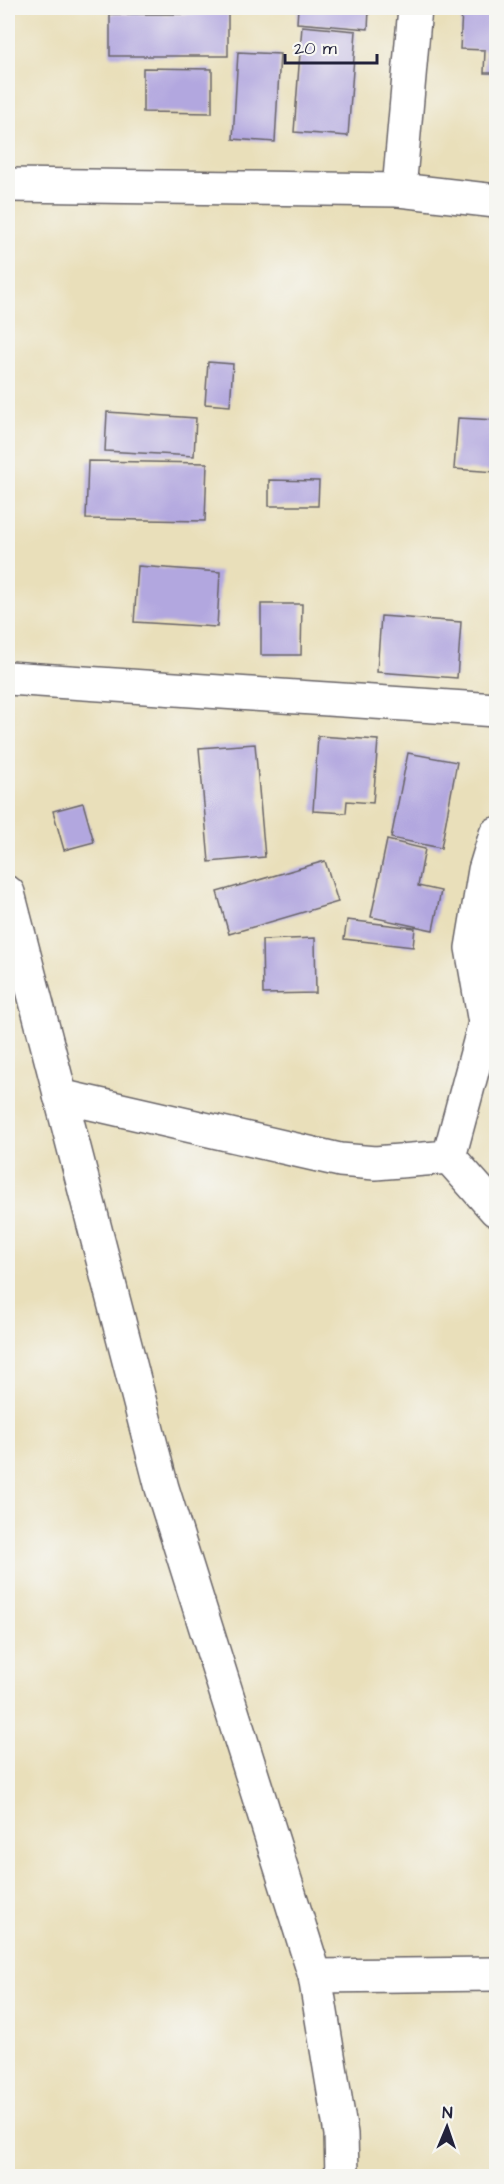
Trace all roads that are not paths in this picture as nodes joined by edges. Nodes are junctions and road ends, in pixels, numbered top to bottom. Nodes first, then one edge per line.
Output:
1 (415, 8) edge
2 (8, 185) edge
3 (399, 190) junction
4 (496, 201) edge
5 (8, 678) edge
6 (496, 710) edge
7 (496, 834) edge
8 (8, 892) edge
9 (60, 1096) junction
10 (449, 1157) junction
11 (496, 1210) edge
12 (496, 1974) edge
13 (315, 1976) junction
14 (342, 2176) edge

1 - 3 street
2 - 3 street
3 - 4 street
5 - 6 street
7 - 10 street
8 - 9 street
9 - 10 street
9 - 13 street
10 - 11 street
12 - 13 street
13 - 14 street

